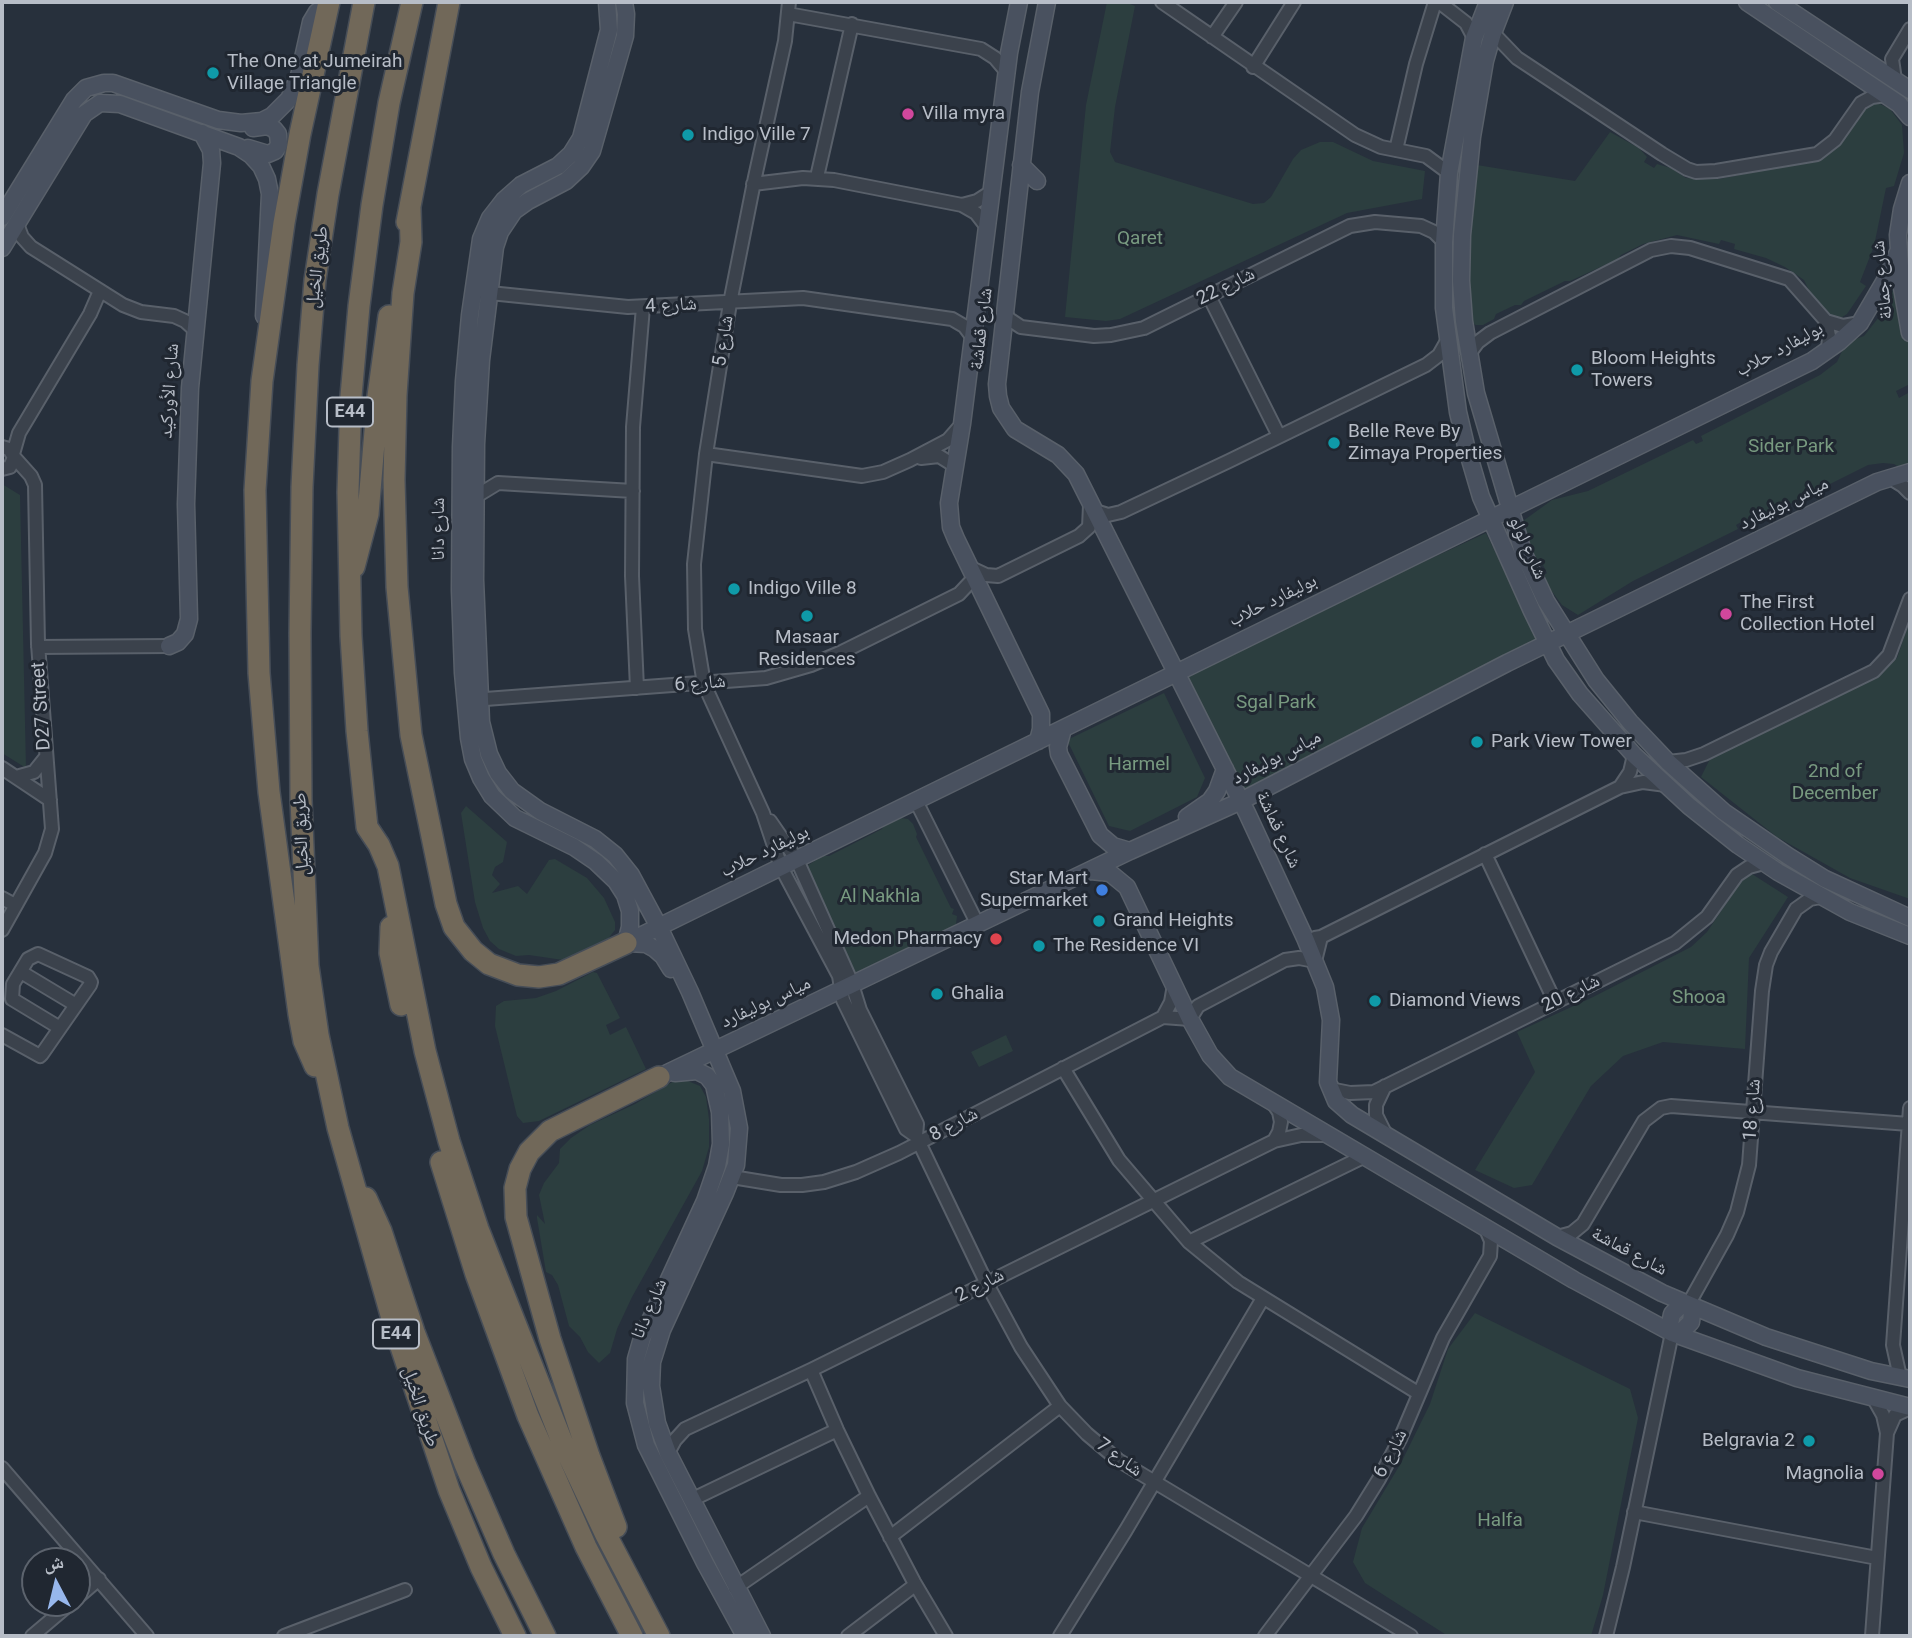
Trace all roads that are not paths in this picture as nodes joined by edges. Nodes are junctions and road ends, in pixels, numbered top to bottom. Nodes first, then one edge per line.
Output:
1 (364, 2) edge
2 (412, 2) edge
3 (449, 2) edge
4 (607, 2) edge
5 (624, 2) edge
6 (1019, 2) edge
7 (1047, 2) edge
8 (1162, 2) edge
9 (1236, 2) edge
10 (1294, 2) edge
11 (1437, 2) edge
12 (1506, 2) edge
13 (1747, 2) edge
14 (1777, 2) edge
15 (328, 4) edge
16 (1486, 7) edge
17 (788, 8) edge
18 (1459, 18) junction
19 (852, 24) junction
20 (1910, 29) edge
21 (1493, 33) junction
22 (1012, 35) junction
23 (1212, 37) junction
24 (1474, 38) junction
25 (981, 49) junction
26 (1894, 53) junction
27 (1517, 58) junction
28 (1485, 61) junction
29 (1867, 61) junction
30 (1253, 67) junction
31 (1006, 71) junction
32 (1860, 78) junction
33 (1895, 80) junction
34 (1910, 90) edge
35 (1885, 95) junction
36 (1861, 103) junction
37 (1910, 117) edge
38 (218, 120) junction
39 (202, 133) junction
40 (1454, 143) junction
41 (232, 144) junction
42 (1396, 150) junction
43 (1426, 156) junction
44 (1021, 165) junction
45 (1449, 173) junction
46 (817, 177) junction
47 (1037, 181) dead end
48 (1910, 183) edge
49 (754, 184) junction
50 (991, 192) junction
51 (962, 205) junction
52 (410, 208) junction
53 (1445, 213) junction
54 (2, 217) edge
55 (17, 223) junction
56 (986, 226) junction
57 (1421, 226) junction
58 (1444, 242) junction
59 (2, 248) edge
60 (1898, 252) junction
61 (982, 265) junction
62 (1011, 270) junction
63 (481, 292) junction
64 (104, 293) junction
65 (1209, 296) junction
66 (730, 303) junction
67 (977, 303) junction
68 (197, 304) junction
69 (643, 307) junction
70 (1005, 312) junction
71 (174, 316) junction
72 (952, 319) junction
73 (1464, 321) junction
74 (1826, 321) junction
75 (1860, 323) junction
76 (1028, 328) junction
77 (195, 331) junction
78 (1910, 332) edge
79 (1490, 333) junction
80 (973, 338) junction
81 (1447, 341) junction
82 (1001, 345) junction
83 (266, 347) junction
84 (1828, 351) junction
85 (1469, 354) junction
86 (1426, 365) junction
87 (1452, 377) junction
88 (962, 424) junction
89 (1279, 436) junction
90 (1620, 440) dead end
91 (706, 454) junction
92 (1612, 458) junction
93 (6, 460) edge
94 (910, 460) junction
95 (475, 465) junction
96 (955, 466) junction
97 (1910, 472) edge
98 (1890, 478) junction
99 (498, 484) junction
100 (633, 491) junction
101 (1910, 494) edge
102 (475, 497) junction
103 (1093, 506) junction
104 (1510, 508) junction
105 (1121, 512) junction
106 (1490, 518) junction
107 (1108, 536) junction
108 (1516, 557) junction
109 (972, 572) junction
110 (349, 579) junction
111 (959, 594) junction
112 (985, 599) junction
113 (1910, 600) edge
114 (1567, 634) junction
115 (1548, 644) junction
116 (169, 646) joint
117 (38, 647) junction
118 (1176, 673) junction
119 (705, 684) junction
120 (637, 688) junction
121 (473, 700) junction
122 (1062, 729) junction
123 (1038, 741) junction
124 (1704, 754) junction
125 (1634, 755) junction
126 (46, 757) junction
127 (1668, 762) junction
128 (2, 768) edge
129 (1225, 769) junction
130 (16, 777) junction
131 (1693, 785) junction
132 (1666, 786) junction
133 (1620, 787) junction
134 (50, 800) junction
135 (916, 801) junction
136 (1241, 801) junction
137 (763, 813) junction
138 (1170, 833) junction
139 (1738, 845) junction
140 (1130, 851) junction
141 (1485, 854) junction
142 (1788, 856) junction
143 (797, 860) junction
144 (781, 867) junction
145 (1771, 868) junction
146 (1088, 872) junction
147 (1737, 875) junction
148 (1796, 882) junction
149 (1821, 897) junction
150 (2, 898) edge
151 (396, 903) junction
152 (1796, 909) junction
153 (9, 910) edge
154 (1908, 915) edge
155 (978, 925) junction
156 (659, 927) junction
157 (2, 930) edge
158 (1910, 936) edge
159 (1313, 937) junction
160 (626, 943) junction
161 (1315, 961) junction
162 (21, 972) junction
163 (1174, 985) junction
164 (846, 988) junction
165 (690, 992) junction
166 (1555, 1002) junction
167 (76, 1005) junction
168 (1163, 1017) junction
169 (1190, 1019) junction
170 (60, 1028) junction
171 (2, 1035) edge
172 (715, 1050) junction
173 (1063, 1068) junction
174 (659, 1077) junction
175 (1385, 1086) junction
176 (329, 1089) junction
177 (1330, 1089) junction
178 (1273, 1104) junction
179 (1910, 1108) edge
180 (1752, 1112) junction
181 (1909, 1124) edge
182 (1385, 1133) junction
183 (1329, 1135) junction
184 (918, 1139) junction
185 (1274, 1141) junction
186 (1365, 1156) junction
187 (349, 1173) junction
188 (732, 1177) junction
189 (1153, 1201) junction
190 (1583, 1224) junction
191 (1485, 1227) junction
192 (1557, 1237) junction
193 (1189, 1242) junction
194 (1517, 1246) junction
195 (1586, 1253) junction
196 (1490, 1256) junction
197 (986, 1282) junction
198 (1263, 1298) junction
199 (1688, 1305) junction
200 (1672, 1333) junction
201 (1893, 1345) junction
202 (811, 1370) junction
203 (1871, 1371) junction
204 (1905, 1378) edge
205 (1418, 1393) junction
206 (1874, 1399) junction
207 (1060, 1406) junction
208 (1910, 1407) edge
209 (657, 1423) junction
210 (685, 1429) junction
211 (836, 1430) junction
212 (1887, 1433) junction
213 (668, 1453) junction
214 (2, 1468) edge
215 (1153, 1483) junction
216 (869, 1496) junction
217 (691, 1500) junction
218 (1634, 1512) junction
219 (890, 1537) junction
220 (1877, 1558) junction
221 (1309, 1577) junction
222 (99, 1579) junction
223 (915, 1585) junction
224 (91, 1586) edge
225 (736, 1588) junction
226 (405, 1590) dead end
227 (54, 1617) edge
228 (654, 1629) edge
229 (32, 1636) edge
230 (147, 1636) edge
231 (284, 1636) edge
232 (515, 1636) edge
233 (545, 1636) edge
234 (632, 1636) edge
235 (745, 1636) edge
236 (762, 1636) edge
237 (848, 1636) edge
238 (946, 1636) edge
239 (1060, 1636) edge
240 (1265, 1636) edge
241 (1411, 1636) edge
242 (1606, 1636) edge
243 (1872, 1636) edge

1 - 176 highway, طريق الخيل / E44
2 - 110 highway, E44
3 - 52 highway
4 - 63 street, شارع دانا
5 - 63 street, شارع دانا
6 - 22 street, شارع قماشة
7 - 44 street, شارع قماشة
8 - 23 street
9 - 23 street
10 - 30 street
11 - 18 street
11 - 42 street
12 - 21 street, شارع لولو
13 - 32 street
14 - 29 street
15 - 38 street
15 - 83 highway
16 - 18 street
16 - 24 street, شارع لولو
17 - 19 street
17 - 49 street, شارع 5
18 - 24 street
19 - 25 street
19 - 46 street
20 - 26 street
21 - 27 street
21 - 28 street, شارع لولو
22 - 25 street
22 - 31 street, شارع قماشة
23 - 30 street
24 - 40 street, شارع لولو
25 - 31 street
26 - 29 street
26 - 33 street
27 - 28 street
27 - 36 street
28 - 73 street, شارع لولو
29 - 33 street
30 - 42 street
31 - 50 street, شارع قماشة
32 - 35 street
32 - 36 street
33 - 34 street
35 - 36 street
35 - 37 street
38 - 41 street
38 - 54 street
39 - 41 street
39 - 55 street
39 - 68 street, شارع الأوركيد
40 - 43 street
40 - 45 street, شارع لولو
41 - 83 street
42 - 43 street
43 - 45 street
44 - 47 street
44 - 62 street, شارع قماشة
45 - 53 street, شارع لولو
46 - 49 street
46 - 51 street
48 - 60 street, شارع جمانة
49 - 66 street, شارع 5
50 - 51 street
50 - 56 street, شارع قماشة
51 - 56 street
52 - 110 highway
52 - 160 highway
53 - 57 street
53 - 58 street, شارع لولو
55 - 59 street
55 - 64 street
56 - 61 street, شارع قماشة
57 - 58 street, شارع 22
57 - 65 street, شارع 22
58 - 81 street, شارع لولو
60 - 75 street, بوليفارد حلاب
60 - 78 street, شارع جمانة
61 - 62 street
61 - 67 street, شارع قماشة
62 - 70 street, شارع قماشة
63 - 69 street, شارع 4
63 - 95 street, شارع دانا
63 - 121 street, شارع دانا
64 - 71 street
64 - 93 street
65 - 76 street, شارع 22
65 - 89 street
66 - 69 street, شارع 4
66 - 72 street, شارع 4
66 - 91 street, شارع 5
67 - 72 street
67 - 80 street, شارع قماشة
68 - 71 street
68 - 77 street, شارع الأوركيد
69 - 100 street
70 - 76 street, شارع 22
70 - 82 street, شارع قماشة
71 - 77 street
72 - 80 street
73 - 79 street
73 - 85 street, شارع لولو
74 - 75 street
74 - 79 street
74 - 84 street
75 - 84 street, بوليفارد حلاب
76 - 82 street
77 - 116 street, شارع الأوركيد
79 - 85 street
80 - 88 street, شارع قماشة
81 - 86 street
81 - 87 street, شارع لولو
82 - 103 street, شارع قماشة
83 - 176 highway
84 - 92 street, بوليفارد حلاب
85 - 104 street, شارع لولو
86 - 87 street
86 - 89 street
87 - 106 street, شارع لولو
88 - 94 street
88 - 96 street, شارع قماشة
89 - 105 street
90 - 92 street
91 - 94 street
91 - 119 street, شارع 5
92 - 104 street, بوليفارد حلاب
93 - 117 street, D27 Street
94 - 96 street
95 - 99 street
95 - 102 street, شارع دانا
96 - 109 street, شارع قماشة
97 - 98 street, مياس بوليفارد
98 - 101 street
98 - 114 street, مياس بوليفارد
99 - 100 street
99 - 102 street
100 - 120 street
102 - 121 street, شارع دانا
103 - 105 street
103 - 107 street, شارع قماشة
103 - 109 street
104 - 106 street, بوليفارد حلاب
104 - 108 street, شارع لولو
105 - 107 street
106 - 108 street, شارع لولو
106 - 118 street, بوليفارد حلاب
107 - 118 street, شارع قماشة
108 - 114 street, شارع لولو
108 - 115 street, شارع لولو
109 - 111 street, شارع 6
109 - 112 street, شارع قماشة
110 - 151 highway, E44
111 - 112 street
111 - 119 street, شارع 6
112 - 123 street, شارع قماشة
113 - 124 street
114 - 115 street, مياس بوليفارد
114 - 127 street, شارع لولو
115 - 125 street, شارع لولو
115 - 136 street, مياس بوليفارد
116 - 117 street
117 - 126 street, D27 Street
118 - 122 street, بوليفارد حلاب
118 - 129 street, شارع قماشة
119 - 120 street, شارع 6
119 - 137 street, شارع 5
120 - 121 street, شارع 6
121 - 156 street, شارع دانا
121 - 160 street, شارع دانا
122 - 123 street, بوليفارد حلاب
122 - 140 street
123 - 135 street, بوليفارد حلاب
124 - 127 street
124 - 131 street
125 - 132 street, شارع لولو
125 - 133 street
126 - 130 street
126 - 134 street, D27 Street
127 - 131 street, شارع لولو
128 - 130 street
129 - 136 street, شارع قماشة
129 - 138 street
130 - 134 street
131 - 142 street, شارع لولو
132 - 133 street
132 - 139 street, شارع لولو
133 - 141 street
134 - 153 street, D27 Street
135 - 143 street, بوليفارد حلاب
135 - 155 street
136 - 138 street, مياس بوليفارد
136 - 159 street, شارع قماشة
137 - 143 street
137 - 144 street
138 - 140 street, مياس بوليفارد
139 - 145 street, شارع لولو
139 - 147 street
140 - 146 street, مياس بوليفارد
141 - 159 street
141 - 166 street
142 - 145 street
142 - 154 street, شارع لولو
143 - 144 street, بوليفارد حلاب
143 - 164 street
144 - 156 street, بوليفارد حلاب
144 - 164 street
145 - 147 street
145 - 148 street, شارع لولو
146 - 155 street, مياس بوليفارد
146 - 163 street
147 - 166 street, شارع 20
148 - 149 street, شارع لولو
148 - 152 street
149 - 152 street
149 - 158 street, شارع لولو
150 - 153 street
151 - 228 highway
151 - 234 highway
152 - 180 street, شارع 18
153 - 157 street, D27 Street
155 - 164 street, مياس بوليفارد
156 - 160 street, بوليفارد حلاب
156 - 165 street, شارع دانا
159 - 161 street, شارع قماشة
160 - 165 street, شارع دانا
161 - 169 street
161 - 177 street, شارع قماشة
162 - 167 street
162 - 167 street
162 - 170 street
163 - 168 street
163 - 169 street
164 - 172 street, مياس بوليفارد
164 - 184 street, شارع 7
165 - 172 street, شارع دانا
166 - 175 street, شارع 20
167 - 170 street
168 - 169 street
168 - 173 street, شارع 8
169 - 178 street
170 - 171 street
172 - 174 street, مياس بوليفارد
172 - 188 street, شارع دانا
173 - 184 street, شارع 8
173 - 189 street
174 - 228 highway
174 - 235 street, شارع دانا
175 - 177 street, شارع 20
175 - 182 street
176 - 187 highway, طريق الخيل / E44
177 - 182 street, شارع قماشة
178 - 183 street
178 - 185 street
179 - 181 street
180 - 181 street
180 - 190 street
180 - 199 street, شارع 18
181 - 201 street
182 - 192 street, شارع قماشة
183 - 185 street, شارع 2
183 - 186 street
184 - 188 street, شارع 8
184 - 197 street, شارع 7
185 - 189 street, شارع 2
186 - 191 street
186 - 193 street
187 - 232 highway, طريق الخيل / E44
187 - 233 highway
188 - 209 street, شارع دانا
189 - 193 street
189 - 197 street, شارع 2
190 - 192 street
190 - 195 street
191 - 194 street
191 - 196 street
192 - 195 street, شارع قماشة
193 - 198 street
194 - 196 street
194 - 200 street
195 - 199 street, شارع قماشة
196 - 205 street, شارع 6
197 - 202 street, شارع 2
197 - 207 street, شارع 7
198 - 205 street
198 - 215 street
199 - 200 street
199 - 203 street, شارع قماشة
200 - 206 street
200 - 218 street
201 - 203 street
201 - 204 street
202 - 210 street, شارع 2
202 - 211 street
203 - 204 street, شارع قماشة
205 - 221 street, شارع 6
206 - 208 street
206 - 212 street
207 - 215 street, شارع 7
207 - 219 street
208 - 212 street
209 - 210 street
209 - 213 street, شارع دانا
210 - 213 street, شارع 2
211 - 216 street
211 - 217 street
212 - 220 street
213 - 217 street, شارع دانا
214 - 222 street
215 - 221 street, شارع 7
215 - 239 street
216 - 219 street
216 - 225 street
217 - 225 street, شارع دانا
218 - 220 street
218 - 242 street
219 - 223 street
220 - 243 street
221 - 240 street, شارع 6
221 - 241 street, شارع 7
222 - 224 street
222 - 230 street
223 - 237 street
223 - 238 street
225 - 236 street, شارع دانا
226 - 231 street
227 - 229 street

